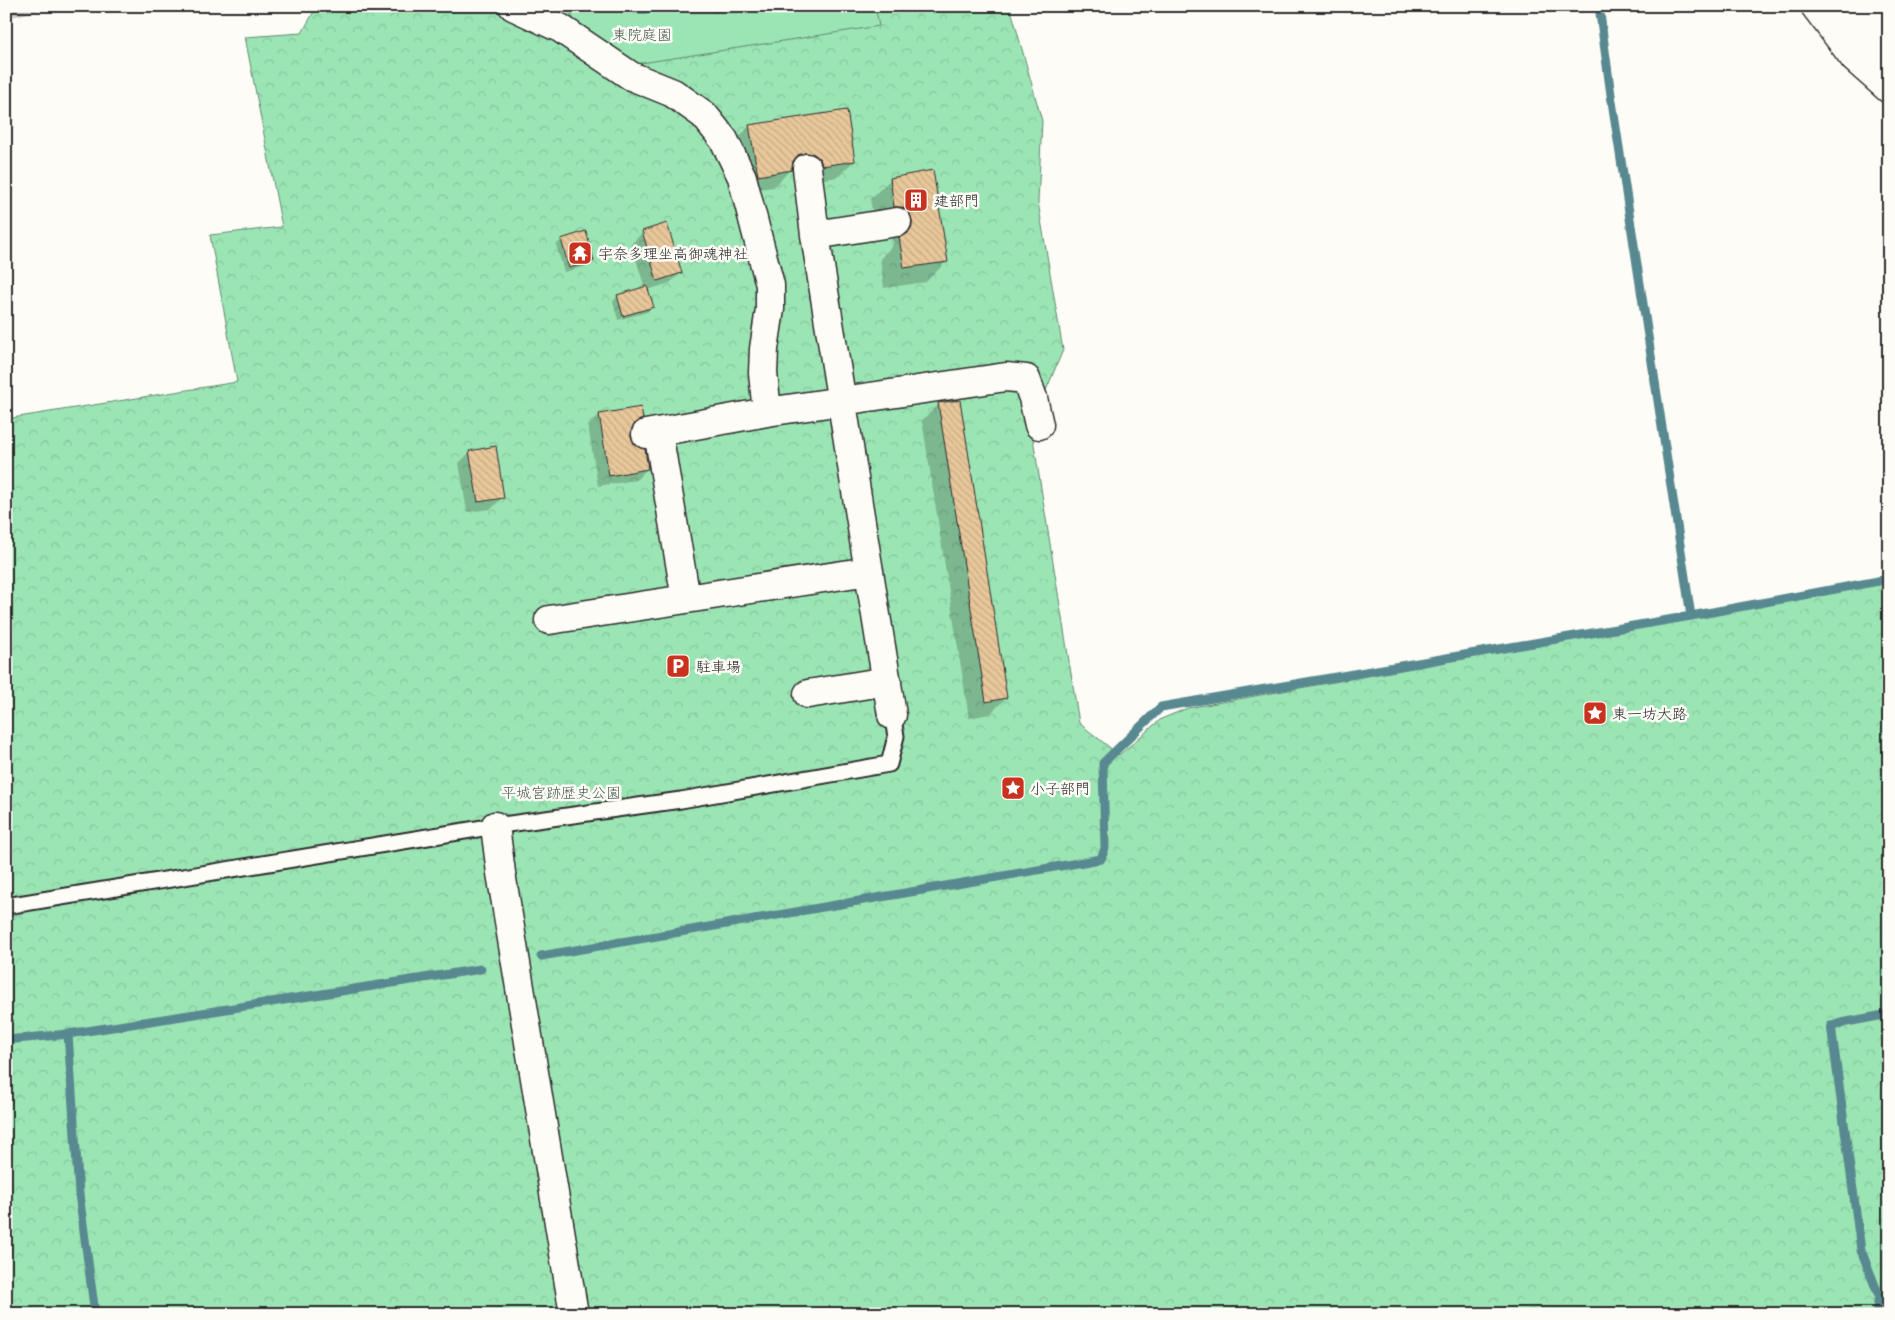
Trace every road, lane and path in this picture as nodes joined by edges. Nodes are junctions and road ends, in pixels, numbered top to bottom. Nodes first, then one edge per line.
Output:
1 (512, 6) edge
2 (1815, 6) edge
3 (1832, 6) edge
4 (1861, 6) edge
5 (1889, 37) edge
6 (1889, 68) edge
7 (1889, 89) edge
8 (807, 168) dead end
9 (897, 222) dead end
10 (815, 235) junction
11 (842, 402) junction
12 (767, 412) junction
13 (1039, 425) dead end
14 (869, 571) junction
15 (686, 599) junction
16 (549, 620) dead end
17 (887, 681) junction
18 (808, 694) dead end
19 (892, 715) joint
20 (495, 826) junction
21 (6, 906) edge
22 (574, 1314) edge

1 - 12 main road
2 - 7 main road
3 - 6 main road
4 - 5 main road
8 - 10 main road
9 - 10 main road
10 - 11 main road
11 - 12 main road
11 - 13 main road
11 - 14 main road
12 - 15 main road
14 - 15 main road
14 - 17 main road
15 - 16 main road
17 - 18 main road
17 - 19 main road
19 - 20 lane
20 - 21 lane
20 - 22 main road

